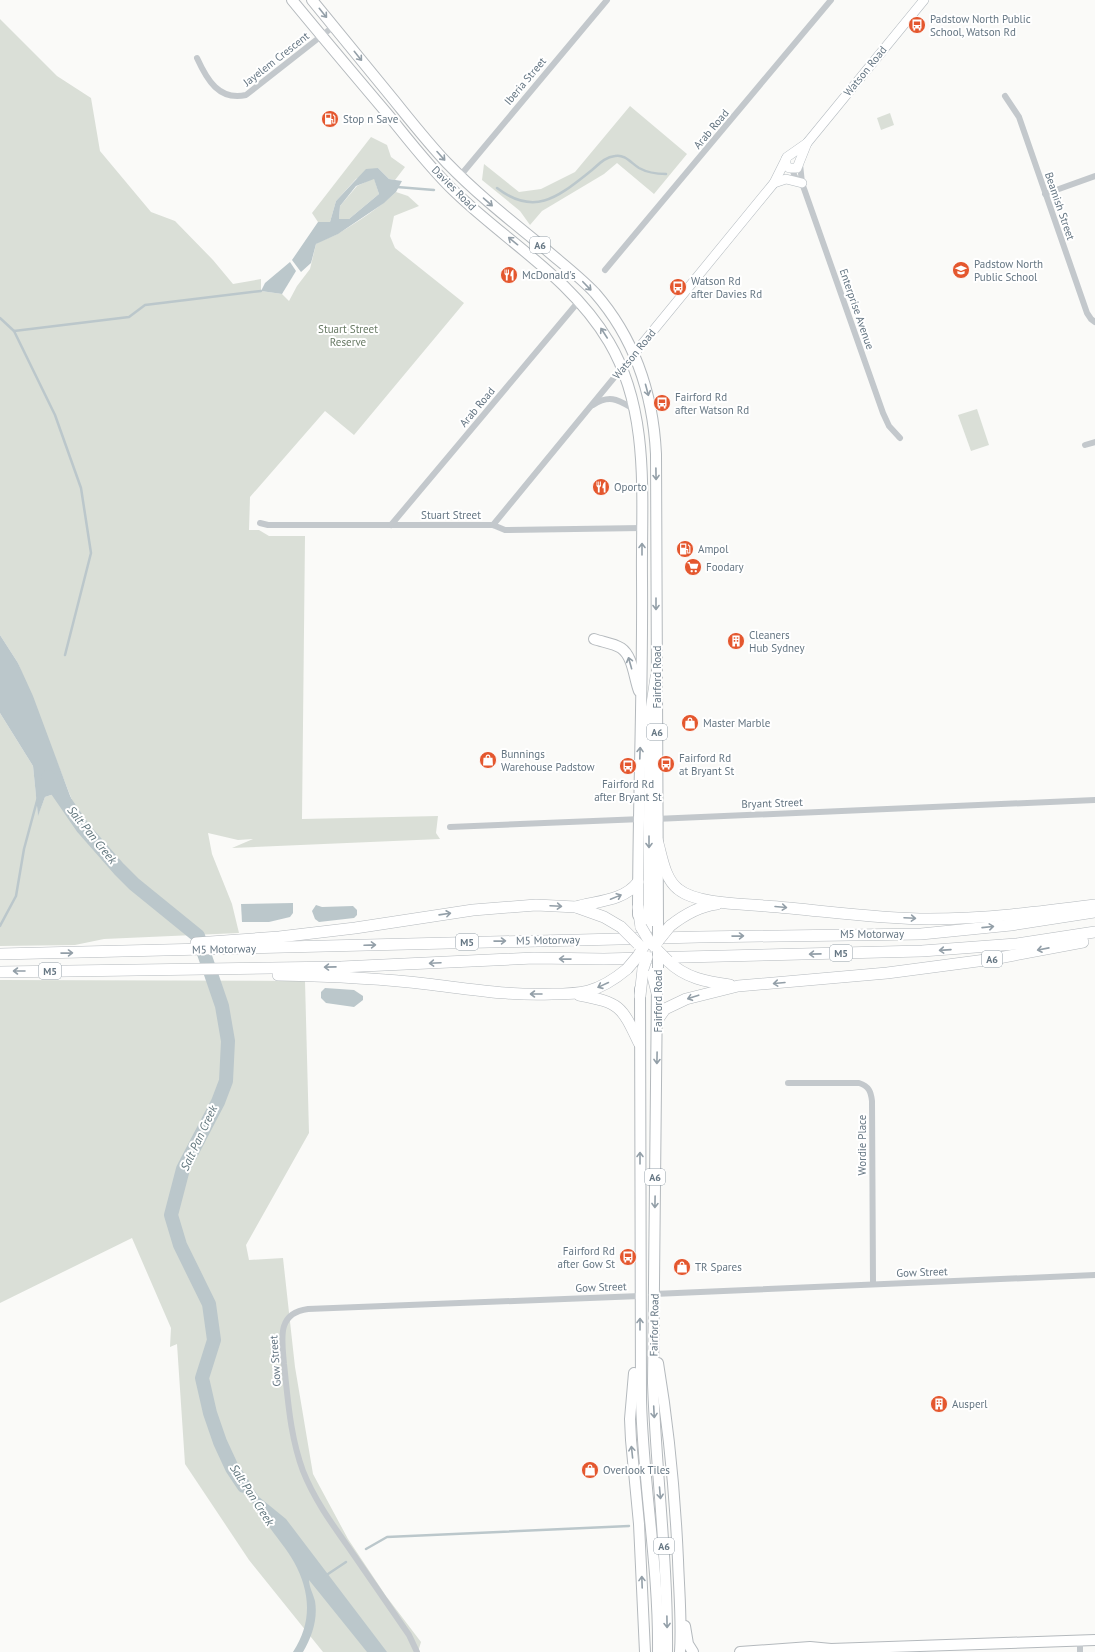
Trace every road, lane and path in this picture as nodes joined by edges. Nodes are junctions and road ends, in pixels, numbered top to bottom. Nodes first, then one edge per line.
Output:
1 (292, 0) edge
2 (312, 0) edge
3 (607, 0) edge
4 (831, 0) edge
5 (924, 0) edge
6 (334, 26) junction
7 (321, 36) junction
8 (197, 58) dead end
9 (1005, 96) dead end
10 (807, 143) junction
11 (788, 158) junction
12 (795, 166) junction
13 (460, 176) junction
14 (1095, 176) edge
15 (774, 183) junction
16 (802, 183) junction
17 (1045, 194) junction
18 (605, 270) dead end
19 (579, 301) junction
20 (1095, 322) edge
21 (634, 354) junction
22 (622, 368) junction
23 (589, 408) junction
24 (635, 409) junction
25 (900, 438) dead end
26 (1095, 442) edge
27 (1085, 445) dead end
28 (260, 523) dead end
29 (391, 525) junction
30 (493, 525) junction
31 (642, 528) junction
32 (594, 639) dead end
33 (656, 677) joint
34 (642, 696) junction
35 (1095, 800) edge
36 (648, 819) junction
37 (450, 827) dead end
38 (657, 840) junction
39 (638, 882) junction
40 (728, 903) junction
41 (1095, 905) edge
42 (576, 907) junction
43 (638, 907) joint
44 (1095, 912) edge
45 (646, 927) junction
46 (1095, 932) edge
47 (1095, 939) edge
48 (279, 943) junction
49 (648, 948) junction
50 (0, 954) edge
51 (644, 969) junction
52 (280, 971) junction
53 (0, 972) edge
54 (738, 986) junction
55 (657, 993) joint
56 (574, 994) junction
57 (640, 996) joint
58 (658, 1019) junction
59 (638, 1043) junction
60 (788, 1083) dead end
61 (1095, 1275) edge
62 (873, 1284) junction
63 (654, 1294) junction
64 (640, 1296) junction
65 (653, 1335) junction
66 (640, 1363) junction
67 (680, 1606) junction
68 (643, 1621) junction
69 (1080, 1640) junction
70 (1095, 1640) edge
71 (961, 1648) edge
72 (831, 1649) junction
73 (843, 1650) edge
74 (418, 1652) edge
75 (639, 1652) edge
76 (645, 1652) edge
77 (658, 1652) edge
78 (668, 1652) edge
79 (680, 1652) edge
80 (693, 1652) edge
81 (740, 1652) edge
82 (820, 1652) edge
83 (1080, 1652) edge

1 - 7 highway, Davies Road / A6
2 -> 6 highway, Davies Road / A6
3 - 13 street, Iberia Street
4 - 18 street, Arab Road
5 - 10 main road, Watson Road
6 - 7 street, Jayelem Crescent
6 -> 13 highway, Davies Road / A6
7 - 8 street, Jayelem Crescent
19 -> 7 highway, Davies Road / A6
9 - 17 street, Beamish Street
10 - 11 main road, Watson Road
10 - 12 main road, Watson Road
11 - 12 main road
11 - 12 main road
11 - 15 main road, Watson Road
12 - 15 main road, Watson Road
12 - 16 street, Enterprise Avenue
13 -> 21 highway, Davies Road / A6
14 - 17 street
15 - 16 main road
15 - 21 main road, Watson Road
16 - 25 street, Enterprise Avenue
17 - 20 street, Beamish Street
22 -> 19 highway, Davies Road / A6
19 - 29 street, Arab Road
21 - 22 highway, Watson Road
21 -> 33 highway, Fairford Road / A6
22 - 23 street, Watson Road
22 - 24 highway, Fairford Road / A6
23 - 24 street
23 - 30 street, Watson Road
24 - 31 highway, Fairford Road / A6
26 - 27 street
28 - 29 street, Stuart Street
29 - 30 street, Stuart Street
30 - 31 street, Stuart Street
34 -> 31 highway, Fairford Road / A6
34 -> 32 highway
33 - 36 highway
36 -> 34 highway, Fairford Road / A6
35 - 36 street, Bryant Street
36 - 37 street, Bryant Street
36 - 38 highway, Fairford Road / A6
36 - 39 highway, Fairford Road / A6
36 -> 45 highway
38 - 40 highway
38 - 45 highway, Fairford Road / A6
42 -> 39 highway, A6
39 - 43 highway, Fairford Road / A6
40 -> 41 highway
40 - 49 highway, bridge
48 -> 42 highway, A6
42 - 49 highway, A6, bridge
43 - 45 highway, A6
48 -> 44 highway, M5 Motorway / M5
45 - 49 highway
46 -> 52 highway, M5 Motorway / M5
47 -> 54 highway, A6
50 -> 48 highway, M5
49 - 51 highway, A6
49 - 51 highway, M5, bridge
49 - 54 highway, A6, bridge
51 - 55 highway, A6
51 -> 56 highway, M5
51 - 57 highway
52 -> 53 highway, M5 Motorway / M5
56 -> 52 highway, M5
54 -> 58 highway, A6
55 - 58 highway, Fairford Road / A6
56 - 59 highway, M5
57 - 59 highway, Fairford Road / A6
58 -> 63 highway, Fairford Road / A6
64 -> 59 highway, Fairford Road / A6
60 - 62 street, Wordie Place
61 - 62 street, Gow Street
62 - 63 street, Gow Street
63 - 65 highway, Fairford Road / A6
66 -> 64 highway, Fairford Road / A6
64 - 74 street, Gow Street
65 - 67 highway
65 -> 78 highway, Fairford Road / A6
68 -> 66 highway, A6
66 - 77 highway, Fairford Road / A6
67 - 79 highway
67 - 80 highway
68 - 75 highway, A6
68 - 76 highway, A6
69 - 70 highway
69 - 71 highway
69 - 83 street
71 - 73 highway
72 - 73 highway
72 - 81 highway
72 - 82 highway

